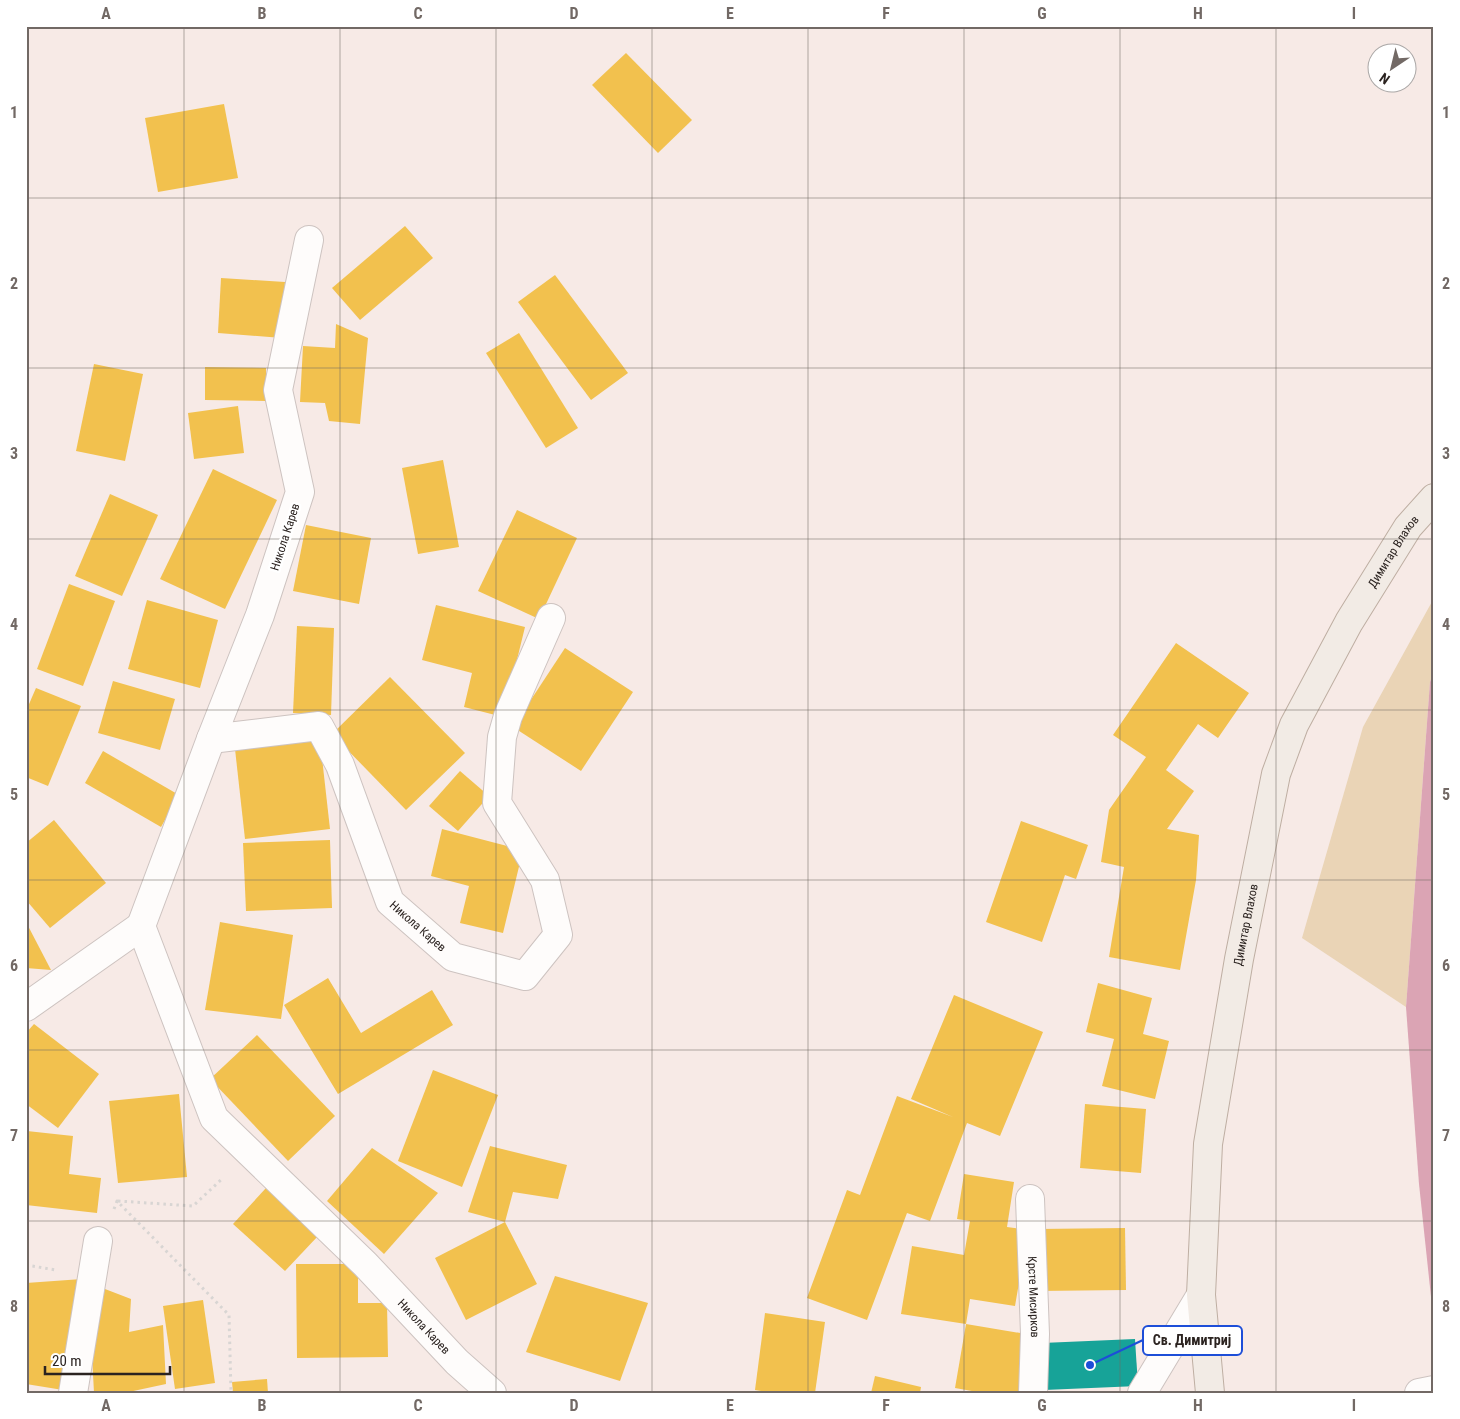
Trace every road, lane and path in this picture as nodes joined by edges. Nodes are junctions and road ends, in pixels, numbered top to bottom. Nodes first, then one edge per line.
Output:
1 (309, 240) dead end
2 (1434, 498) edge
3 (551, 618) dead end
4 (211, 739) junction
5 (141, 926) junction
6 (26, 1007) edge
7 (250, 1153) junction
8 (1030, 1199) dead end
9 (118, 1201) junction
10 (98, 1241) joint
11 (1201, 1295) junction
12 (1434, 1390) edge
13 (73, 1393) edge
14 (230, 1393) edge
15 (492, 1393) edge
16 (1033, 1393) edge
17 (1142, 1393) edge
18 (1210, 1393) edge
19 (1419, 1393) edge

1 - 4 street, Никола Карев
2 - 11 main road, Димитар Влахов
3 - 4 street, Никола Карев
4 - 5 street, Никола Карев
5 - 6 street
5 - 7 street, Никола Карев
7 - 9 path
7 - 15 street, Никола Карев
8 - 16 street, Крсте Мисирков
9 - 10 path
9 - 14 path
10 - 13 street
11 - 17 street
11 - 18 main road, Димитар Влахов
12 - 19 street

